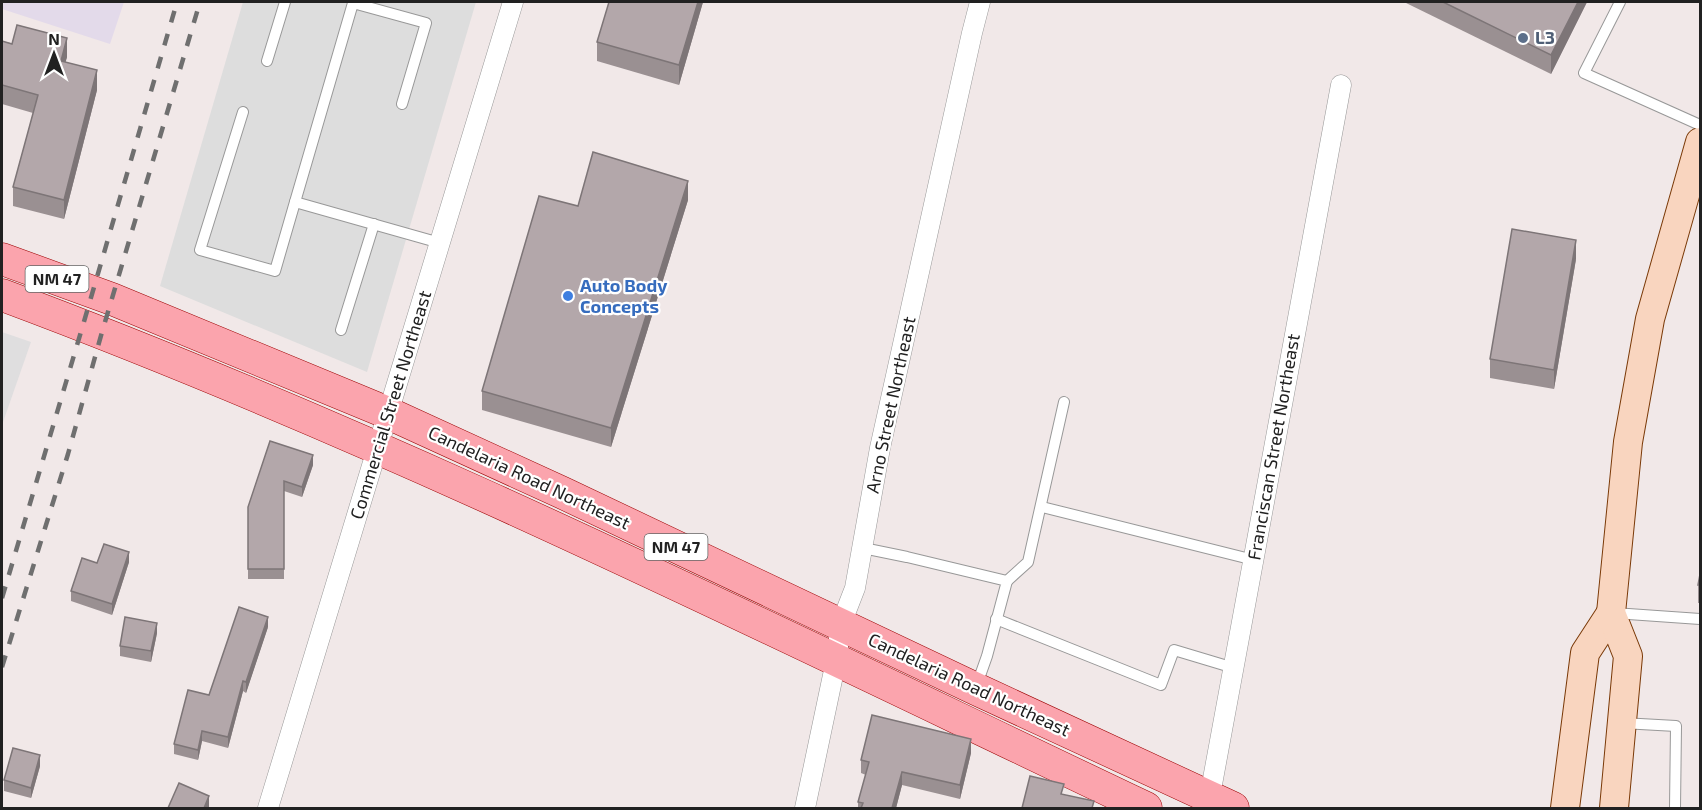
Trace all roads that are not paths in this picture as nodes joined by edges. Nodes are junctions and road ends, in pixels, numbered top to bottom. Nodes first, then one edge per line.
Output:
1 (285, 2) edge
2 (350, 2) edge
3 (513, 2) edge
4 (981, 2) edge
5 (1620, 2) edge
6 (267, 61) dead end
7 (1341, 85) dead end
8 (402, 104) dead end
9 (243, 112) dead end
10 (1701, 124) edge
11 (1698, 160) edge
12 (296, 202) junction
13 (374, 224) junction
14 (440, 243) junction
15 (2, 260) edge
16 (2, 295) edge
17 (341, 330) dead end
18 (1064, 402) dead end
19 (388, 413) junction
20 (378, 447) junction
21 (1042, 507) junction
22 (863, 548) junction
23 (1254, 560) junction
24 (1007, 581) junction
25 (1611, 613) junction
26 (996, 619) junction
27 (1701, 619) edge
28 (841, 624) junction
29 (836, 661) junction
30 (1234, 668) junction
31 (976, 689) junction
32 (1622, 723) junction
33 (1217, 805) edge
34 (268, 808) edge
35 (805, 808) edge
36 (1146, 808) edge
37 (1565, 808) edge
38 (1614, 808) edge
39 (1675, 808) edge

1 - 6 lane
2 - 8 lane
2 - 12 lane
3 - 14 street, Commercial Street Northeast
4 - 22 street, Arno Street Northeast
5 - 10 lane
7 - 23 street, Franciscan Street Northeast
9 - 12 lane
11 - 25 street
12 - 13 lane
13 - 14 lane
13 - 17 lane
14 - 19 street, Commercial Street Northeast
15 - 19 main road, Candelaria Road Northeast / NM 47
16 - 20 main road, Candelaria Road Northeast / NM 47
18 - 21 lane
19 - 20 street, Commercial Street Northeast
19 - 28 main road, Candelaria Road Northeast / NM 47
20 - 29 main road, Candelaria Road Northeast / NM 47
20 - 34 street, Commercial Street Northeast
21 - 23 lane
21 - 24 lane
22 - 24 lane
22 - 28 street, Arno Street Northeast
23 - 30 street, Franciscan Street Northeast
24 - 26 lane
25 - 27 lane
25 - 32 street
25 - 37 street
26 - 30 lane
26 - 31 lane
28 - 29 street, Arno Street Northeast
28 - 31 main road, Candelaria Road Northeast / NM 47
29 - 35 street, Arno Street Northeast
29 - 36 main road, Candelaria Road Northeast / NM 47
30 - 33 street, Franciscan Street Northeast
31 - 33 main road, Candelaria Road Northeast / NM 47
32 - 38 street
32 - 39 lane

